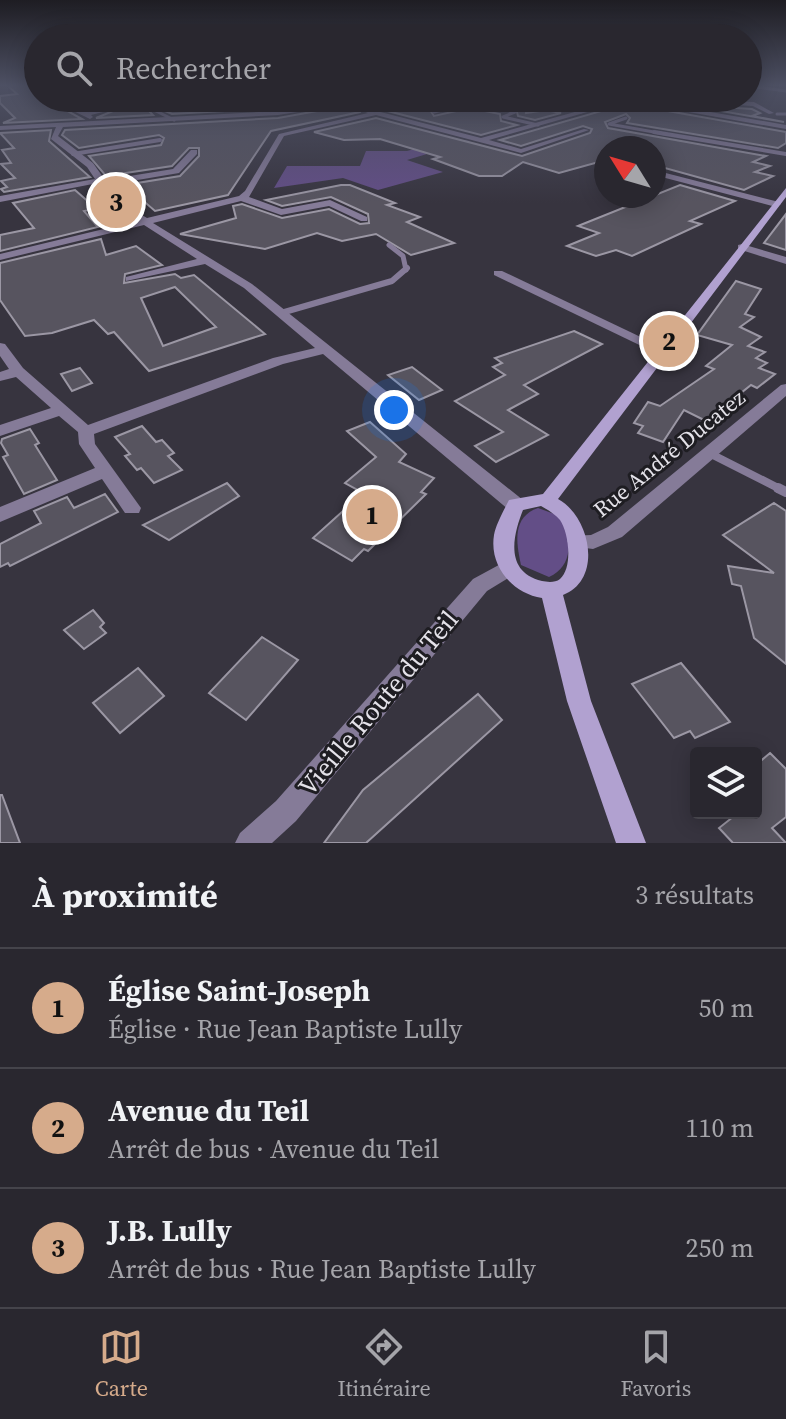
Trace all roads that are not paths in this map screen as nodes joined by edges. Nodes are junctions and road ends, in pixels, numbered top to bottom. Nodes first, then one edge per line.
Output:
1 (72, 124) edge
2 (327, 124) edge
3 (421, 124) edge
4 (611, 124) edge
5 (60, 125) junction
6 (538, 125) edge
7 (0, 128) edge
8 (586, 130) dead end
9 (160, 140) dead end
10 (482, 140) junction
11 (194, 152) dead end
12 (73, 154) junction
13 (786, 154) edge
14 (666, 175) edge
15 (102, 182) junction
16 (786, 191) edge
17 (242, 198) junction
18 (0, 199) edge
19 (776, 204) junction
20 (364, 219) dead end
21 (143, 221) junction
22 (389, 245) dead end
23 (742, 247) junction
24 (0, 257) edge
25 (207, 260) junction
26 (786, 261) edge
27 (498, 273) dead end
28 (130, 279) dead end
29 (281, 313) junction
30 (0, 347) edge
31 (326, 349) junction
32 (661, 350) junction
33 (18, 371) junction
34 (0, 377) edge
35 (784, 393) edge
36 (60, 410) junction
37 (0, 431) edge
38 (86, 431) junction
39 (711, 454) junction
40 (104, 471) junction
41 (786, 492) edge
42 (547, 501) junction
43 (516, 505) junction
44 (132, 508) dead end
45 (0, 515) edge
46 (577, 541) junction
47 (508, 568) junction
48 (551, 592) junction
49 (250, 843) edge
50 (631, 843) edge

1 - 5 street
2 - 17 street
3 - 10 street
4 - 13 lane
5 - 7 street
5 - 12 street
6 - 10 street
8 - 10 street
9 - 12 lane
11 - 15 street
12 - 15 street
14 - 19 street
15 - 18 street
15 - 21 street
16 - 19 main road
17 - 20 street
17 - 21 street
19 - 23 main road
21 - 24 street
21 - 25 street
22 - 29 lane
23 - 26 street
23 - 32 main road
25 - 28 street
25 - 29 street
27 - 32 street
29 - 31 street
30 - 33 street
31 - 38 street
31 - 43 street
32 - 42 main road
33 - 34 street
33 - 36 street
35 - 39 street, Rue André Ducatez
36 - 37 street
36 - 38 street
38 - 40 street
39 - 41 lane
39 - 46 street, Rue André Ducatez
40 - 44 street
40 - 45 street
42 - 43 main road
42 - 46 main road
43 - 47 main road
46 - 48 main road
47 - 48 main road
47 - 49 street, Vieille Route du Teil
48 - 50 main road

